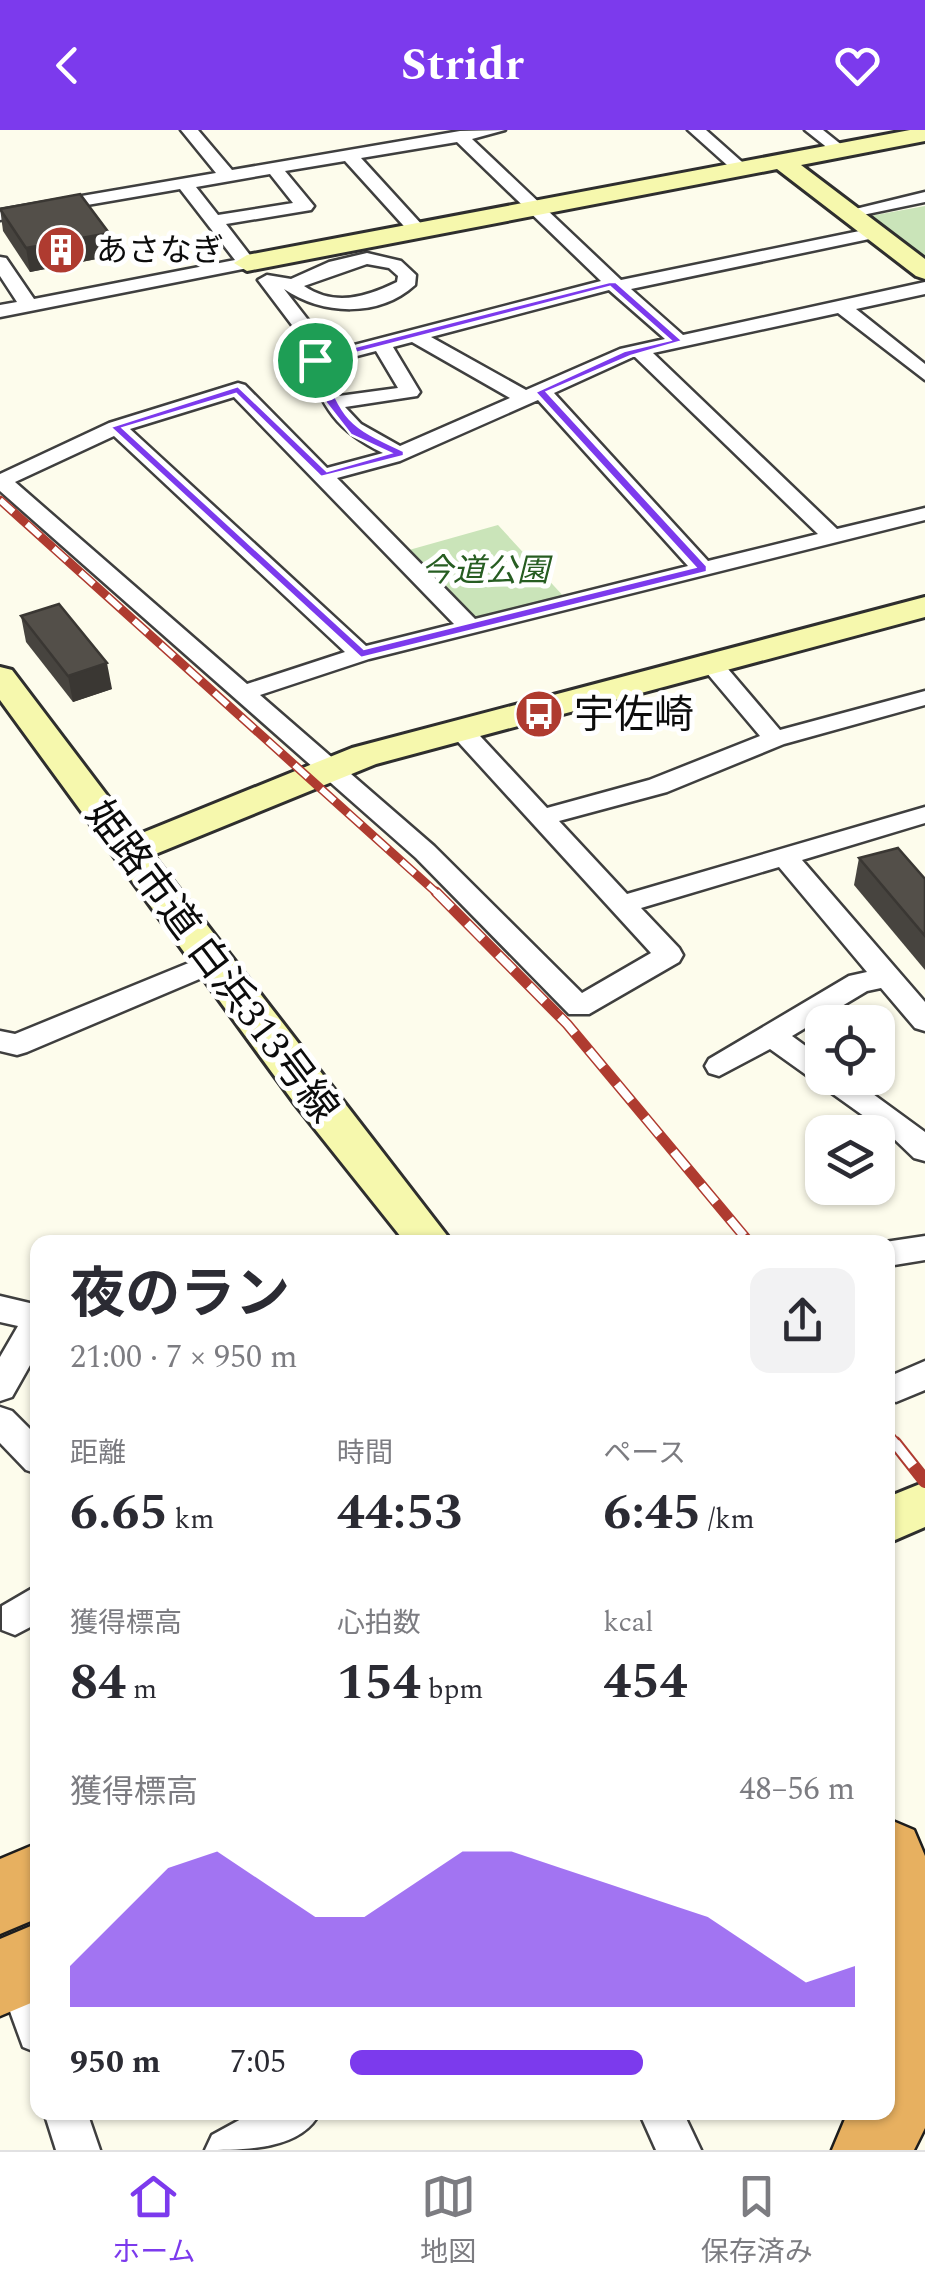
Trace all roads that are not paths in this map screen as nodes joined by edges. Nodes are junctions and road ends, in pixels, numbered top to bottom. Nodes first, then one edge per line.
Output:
1 (189, 130) edge
2 (491, 130) edge
3 (696, 130) edge
4 (813, 130) edge
5 (925, 134) edge
6 (460, 136) junction
7 (840, 150) junction
8 (342, 151) junction
9 (781, 161) junction
10 (274, 168) junction
11 (742, 169) junction
12 (228, 176) junction
13 (184, 183) junction
14 (925, 197) edge
15 (535, 208) junction
16 (848, 213) junction
17 (0, 215) edge
18 (214, 221) junction
19 (418, 231) junction
20 (874, 233) junction
21 (338, 253) junction
22 (0, 262) edge
23 (256, 268) junction
24 (925, 271) edge
25 (322, 272) junction
26 (292, 284) junction
27 (614, 285) junction
28 (925, 288) edge
29 (382, 296) junction
30 (29, 306) junction
31 (841, 306) junction
32 (0, 312) edge
33 (414, 335) junction
34 (678, 341) junction
35 (382, 344) junction
36 (639, 350) junction
37 (302, 354) junction
38 (925, 374) edge
39 (533, 395) junction
40 (332, 403) junction
41 (116, 427) junction
42 (400, 454) junction
43 (325, 475) junction
44 (925, 514) edge
45 (833, 537) junction
46 (703, 569) junction
47 (925, 607) edge
48 (470, 627) junction
49 (361, 654) junction
50 (709, 662) junction
51 (0, 677) edge
52 (246, 692) junction
53 (925, 698) edge
54 (459, 728) junction
55 (775, 739) junction
56 (330, 768) junction
57 (925, 814) edge
58 (542, 817) junction
59 (130, 851) junction
60 (786, 858) junction
61 (623, 904) junction
62 (213, 962) junction
63 (888, 977) junction
64 (925, 1021) edge
65 (771, 1036) junction
66 (0, 1040) edge
67 (805, 1060) edge
68 (720, 1066) dead end
69 (855, 1095) edge
70 (925, 1150) edge
71 (424, 1235) edge
72 (925, 1248) edge
73 (895, 1253) edge
74 (0, 1308) edge
75 (30, 1317) edge
76 (30, 1334) edge
77 (0, 1387) edge
78 (0, 1422) edge
79 (30, 1452) edge
80 (925, 1503) edge
81 (895, 1518) edge
82 (895, 1873) edge
83 (30, 1883) edge
84 (0, 1897) edge
85 (925, 1951) edge
86 (895, 2104) edge
87 (68, 2120) edge
88 (285, 2120) edge
89 (664, 2120) edge
90 (887, 2120) edge
91 (78, 2150) edge
92 (228, 2150) edge
93 (679, 2150) edge
94 (872, 2150) edge

1 - 12 street
2 - 6 street
3 - 11 street
4 - 7 street
5 - 7 street
6 - 8 street
6 - 15 street
7 - 9 street
8 - 10 street
8 - 19 street
9 - 11 street
9 - 16 street
10 - 12 street
10 - 18 street
11 - 15 street
12 - 13 street
13 - 17 street
13 - 18 street
14 - 16 street
15 - 19 street
15 - 27 street
16 - 20 street
18 - 23 street
19 - 21 street
20 - 24 street
20 - 27 street
21 - 23 street
21 - 25 street
21 - 29 street
22 - 30 street
23 - 26 street
23 - 30 street
23 - 37 street
25 - 26 street
25 - 29 street
26 - 29 street
27 - 33 street
27 - 34 street
28 - 31 street
30 - 32 street
31 - 34 street
31 - 38 street
33 - 35 street
33 - 39 street
34 - 36 street
35 - 37 street
35 - 40 street
36 - 39 street
36 - 45 street
37 - 40 street
39 - 42 street
39 - 46 street
40 - 42 street
41 - 43 street
41 - 49 street
41 - 52 street
42 - 43 street
43 - 48 street
44 - 45 street
45 - 46 street
46 - 48 street
47 - 50 street
48 - 49 street
49 - 52 street
50 - 54 street
50 - 55 street
51 - 59 street, 姫路市道 白浜313号線
52 - 56 street
53 - 55 street
54 - 56 street
54 - 58 street
55 - 58 street
56 - 59 street
56 - 61 street
57 - 60 street
58 - 61 street
59 - 62 street, 姫路市道 白浜313号線
60 - 61 street
60 - 63 street
62 - 66 street
62 - 71 street, 姫路市道 白浜313号線
63 - 64 street
63 - 65 street
65 - 67 street
65 - 68 street
69 - 70 street
72 - 73 street
74 - 75 street
76 - 77 street
78 - 79 street
80 - 81 street
82 - 85 highway
83 - 84 highway
85 - 86 highway
87 - 91 street
88 - 92 street
89 - 93 street
90 - 94 highway

